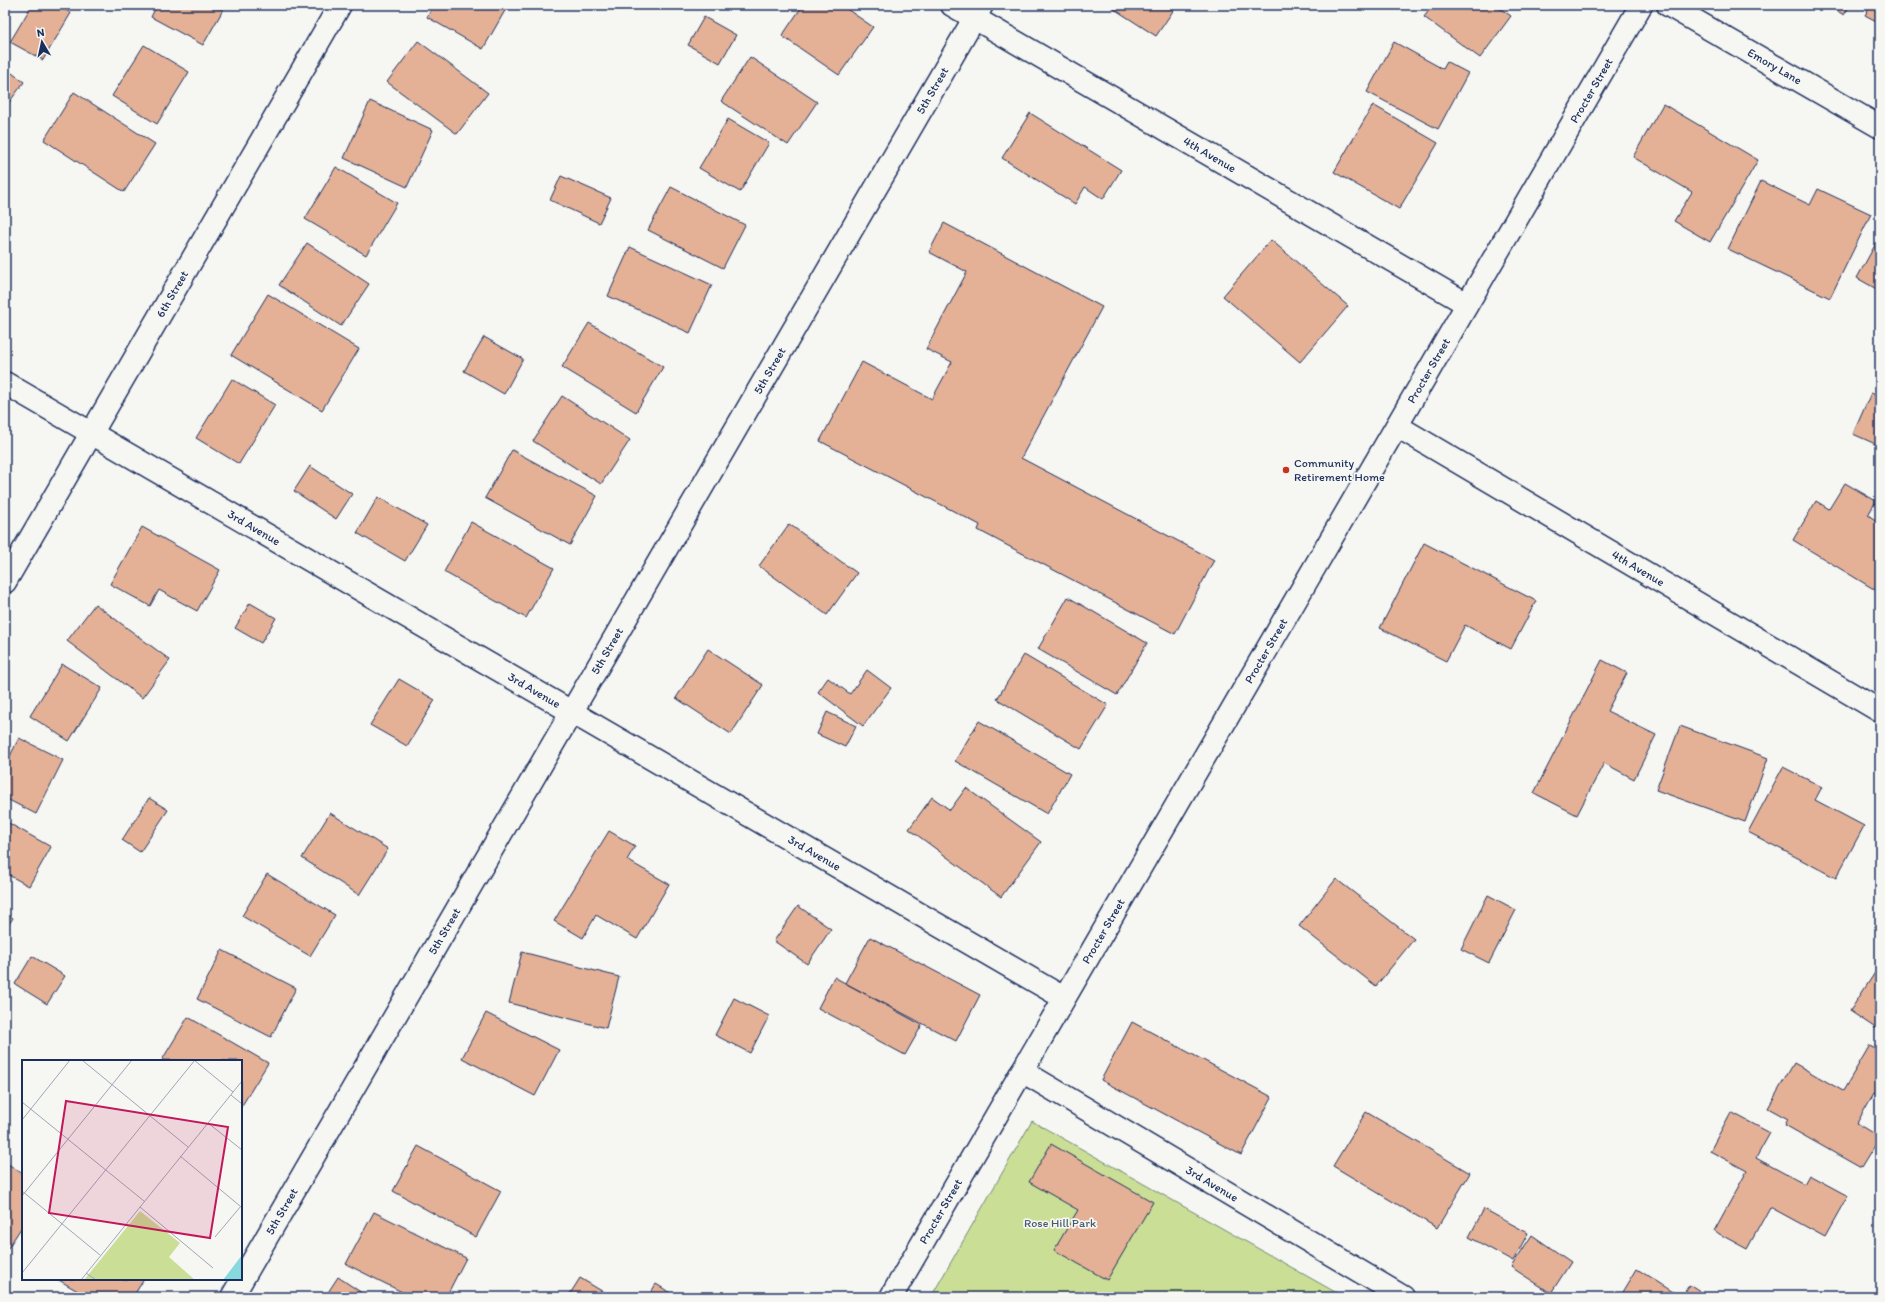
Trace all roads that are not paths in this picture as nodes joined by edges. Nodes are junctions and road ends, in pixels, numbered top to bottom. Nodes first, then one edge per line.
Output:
1 (340, 5) edge
2 (952, 5) edge
3 (1641, 5) edge
4 (1668, 5) edge
5 (978, 11) edge
6 (1880, 127) edge
7 (1467, 304) junction
8 (5, 382) edge
9 (1396, 426) junction
10 (92, 433) junction
11 (5, 582) edge
12 (1880, 711) edge
13 (571, 712) junction
14 (1064, 998) junction
15 (1022, 1071) junction
16 (242, 1280) edge
17 (242, 1280) edge
18 (232, 1297) edge
19 (890, 1297) edge
20 (1403, 1297) edge

1 - 10 street, 6th Street
2 - 5 street, 4th Avenue
3 - 7 street, Procter Street
4 - 6 street, Emory Lane
5 - 7 street, 4th Avenue
5 - 13 street, 5th Street
7 - 9 street, Procter Street
8 - 10 street, 3rd Avenue
9 - 12 street, 4th Avenue
9 - 14 street, Procter Street
10 - 11 street, 6th Street
10 - 13 street, 3rd Avenue
13 - 14 street, 3rd Avenue
13 - 17 street, 5th Street
14 - 15 street, Procter Street
15 - 19 street, Procter Street
15 - 20 street, 3rd Avenue
16 - 18 street, 5th Street

